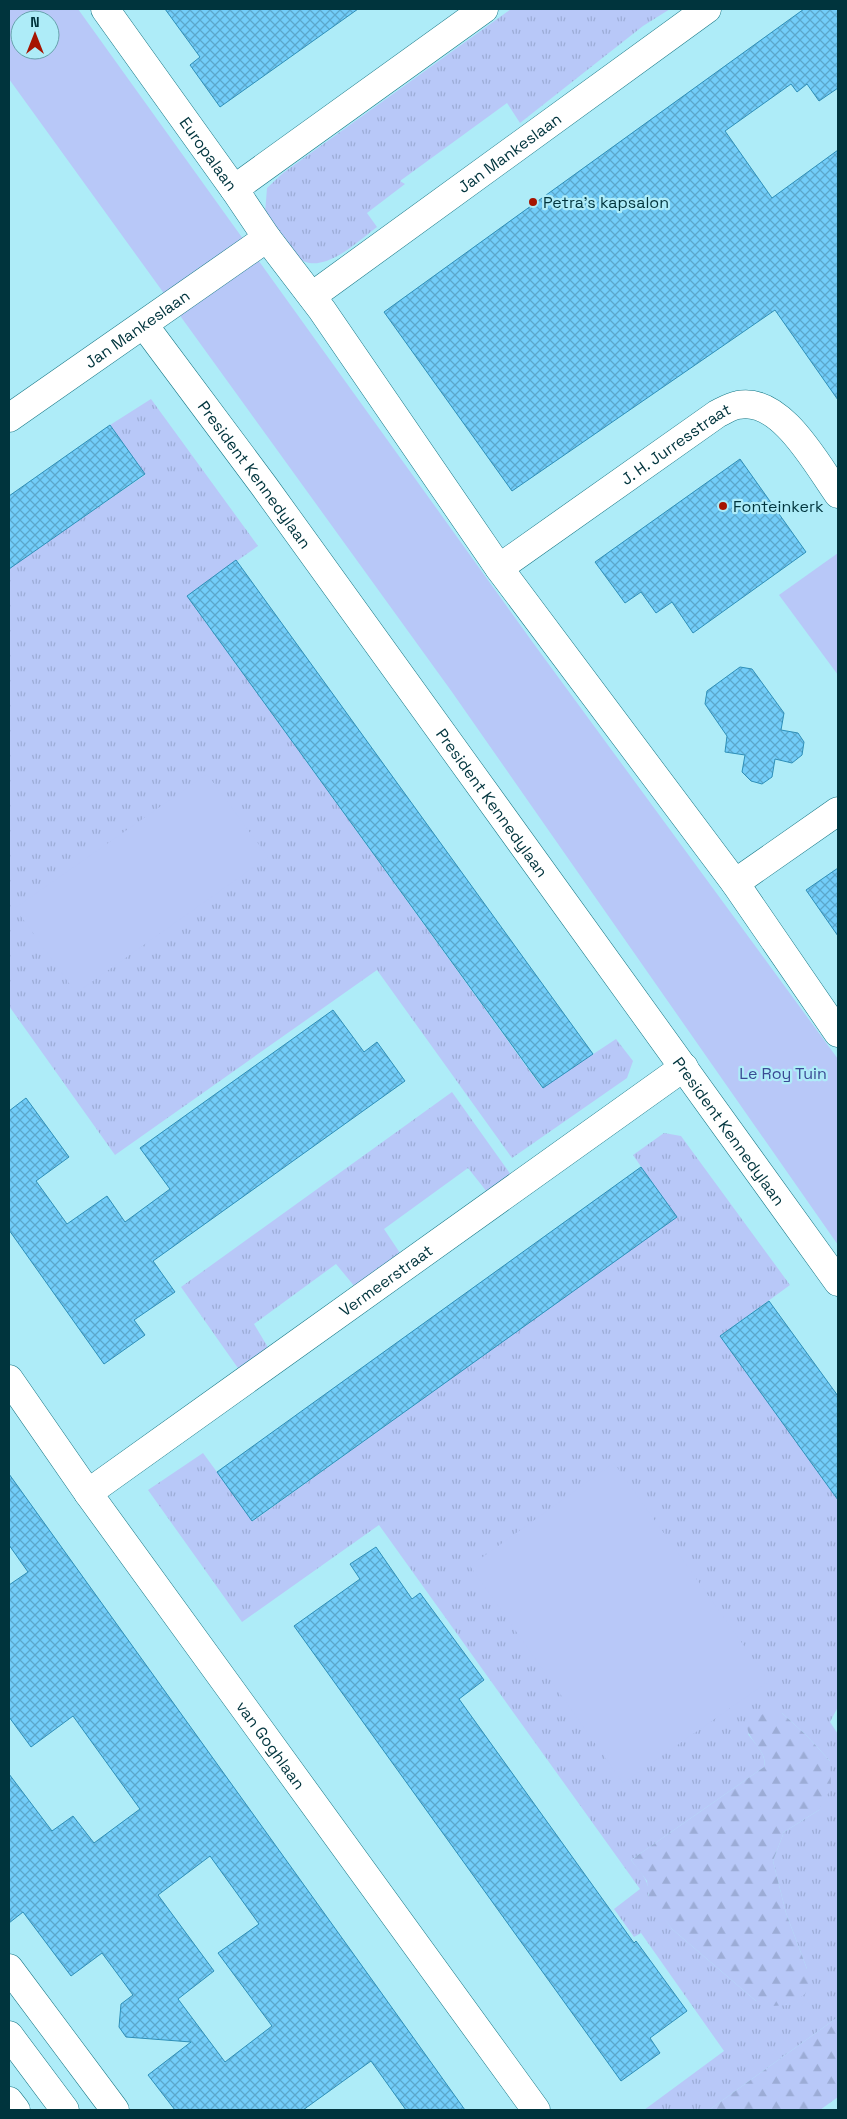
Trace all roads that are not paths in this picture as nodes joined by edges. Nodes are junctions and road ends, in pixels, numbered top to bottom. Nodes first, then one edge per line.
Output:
1 (105, 9) edge
2 (484, 9) edge
3 (707, 9) edge
4 (234, 189) junction
5 (267, 238) junction
6 (312, 296) junction
7 (144, 325) junction
8 (9, 418) edge
9 (838, 494) edge
10 (499, 568) junction
11 (838, 810) edge
12 (735, 883) junction
13 (838, 1033) edge
14 (684, 1067) junction
15 (838, 1282) edge
16 (9, 1379) edge
17 (88, 1493) junction
18 (9, 1968) edge
19 (9, 2035) edge
20 (9, 2101) edge
21 (16, 2110) edge
22 (65, 2110) edge
23 (115, 2110) edge
24 (536, 2110) edge

1 - 4 street, Europalaan
2 - 4 street
3 - 6 street, Jan Mankeslaan
4 - 5 street, Europalaan
5 - 6 street, Europalaan
5 - 7 street, Jan Mankeslaan
6 - 10 street
7 - 8 street, Jan Mankeslaan
7 - 14 street, President Kennedylaan
9 - 10 street, J. H. Jurresstraat
10 - 12 street
11 - 12 street
12 - 13 street
14 - 15 street, President Kennedylaan
14 - 17 street, Vermeerstraat
16 - 17 street, van Goghlaan
17 - 24 street, van Goghlaan
18 - 23 street
19 - 22 street
20 - 21 street

